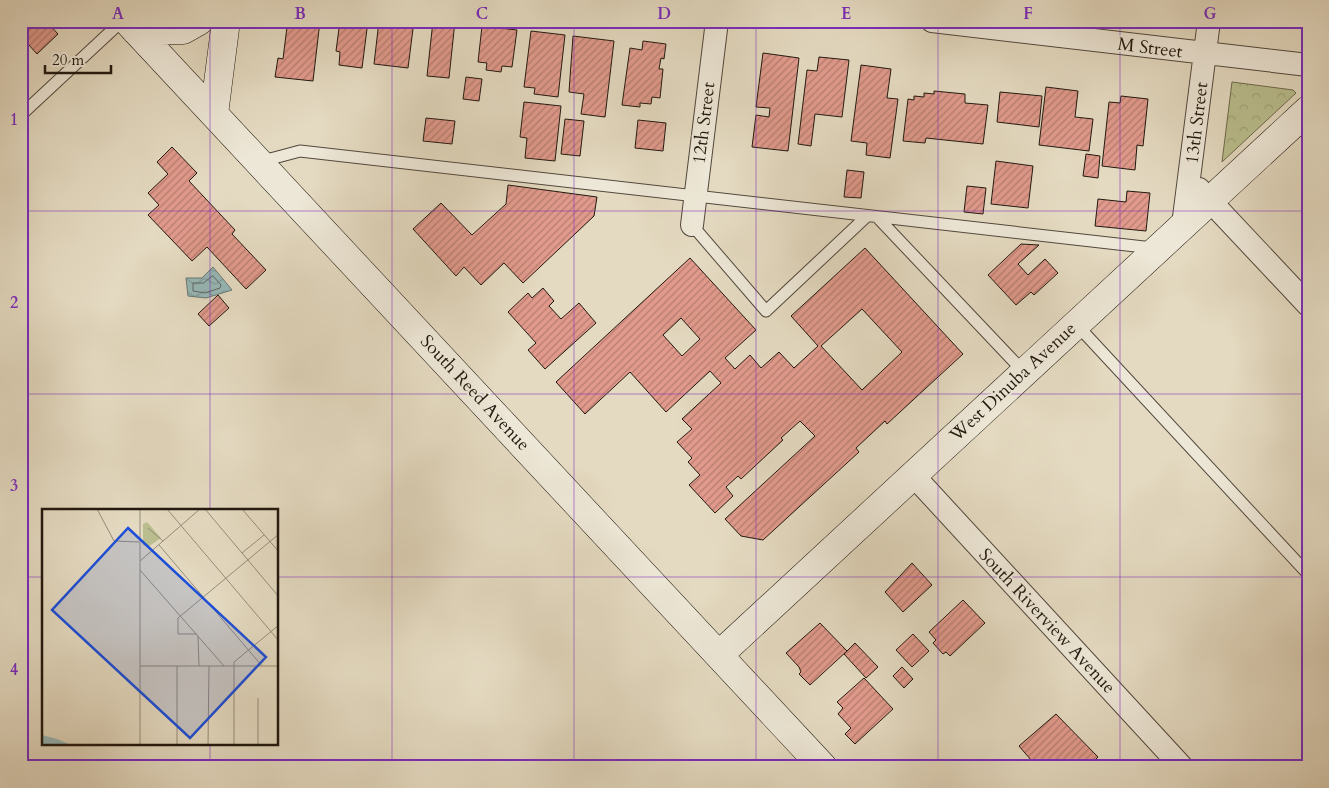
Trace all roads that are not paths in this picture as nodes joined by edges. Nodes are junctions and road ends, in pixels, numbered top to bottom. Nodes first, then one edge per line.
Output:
1 (199, 21) edge
2 (226, 21) edge
3 (717, 21) edge
4 (932, 21) edge
5 (1210, 21) edge
6 (128, 24) edge
7 (1206, 54) junction
8 (1308, 65) edge
9 (1308, 110) edge
10 (214, 114) junction
11 (21, 115) edge
12 (259, 162) junction
13 (1190, 179) junction
14 (696, 197) junction
15 (1210, 200) junction
16 (866, 217) junction
17 (879, 219) junction
18 (692, 225) joint
19 (1184, 225) junction
20 (1158, 248) junction
21 (1308, 306) edge
22 (1076, 324) junction
23 (1023, 372) junction
24 (913, 475) junction
25 (1308, 574) edge
26 (719, 655) junction
27 (823, 767) edge
28 (1182, 767) edge

1 - 6 street
2 - 10 street
3 - 14 street, 12th Street
4 - 7 street, M Street
5 - 7 street, 13th Street
6 - 10 street, South Reed Avenue
6 - 11 lane
7 - 8 street, M Street
7 - 13 street, 13th Street
9 - 15 street, West Dinuba Avenue
10 - 12 street, South Reed Avenue
12 - 14 lane
12 - 26 street, South Reed Avenue
13 - 15 street
13 - 19 street, 13th Street
14 - 16 lane
14 - 18 street, 12th Street
15 - 19 street, West Dinuba Avenue
15 - 21 street
16 - 17 lane
16 - 18 lane
17 - 20 lane
17 - 23 lane
19 - 20 street, West Dinuba Avenue
20 - 22 street, West Dinuba Avenue
22 - 23 street, West Dinuba Avenue
22 - 25 lane
23 - 24 street, West Dinuba Avenue
24 - 26 street, West Dinuba Avenue
24 - 28 street, South Riverview Avenue
26 - 27 street, South Reed Avenue

